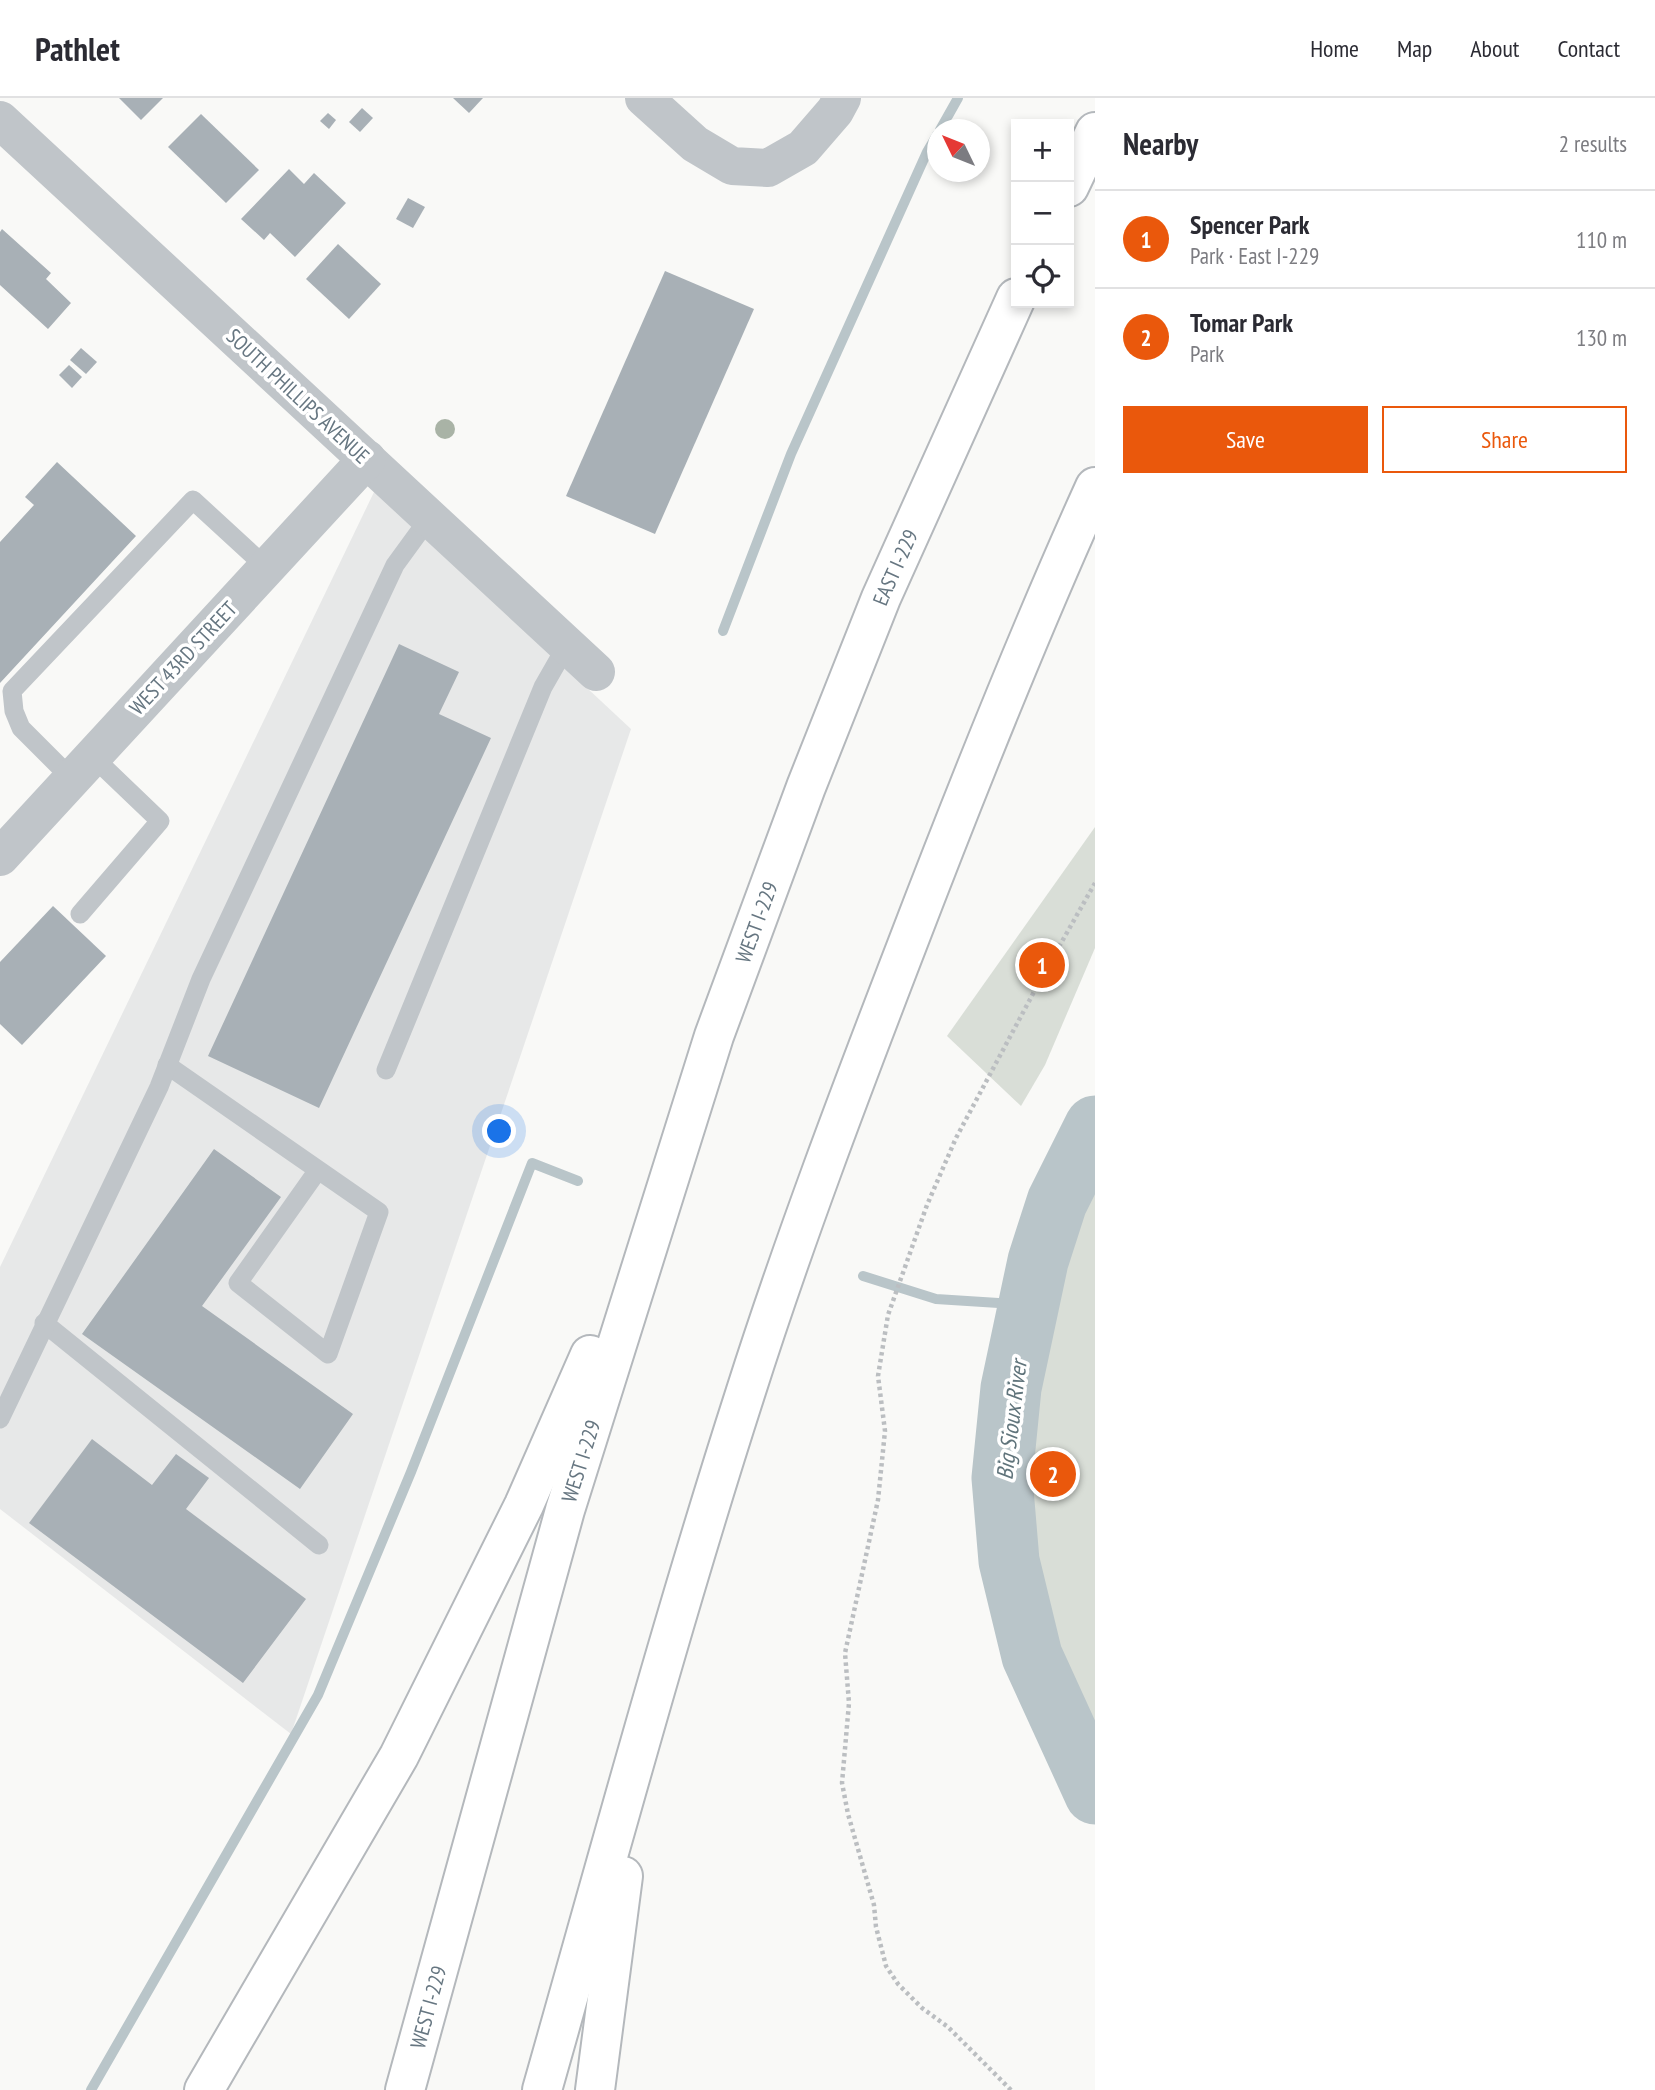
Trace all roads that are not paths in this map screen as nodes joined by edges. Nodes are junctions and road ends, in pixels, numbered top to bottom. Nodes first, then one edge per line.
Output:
1 (644, 98) edge
2 (842, 98) edge
3 (0, 120) edge
4 (1095, 132) edge
5 (1071, 182) edge
6 (1012, 308) edge
7 (367, 459) junction
8 (1095, 487) edge
9 (430, 517) junction
10 (267, 568) junction
11 (568, 645) junction
12 (596, 672) dead end
13 (82, 768) junction
14 (786, 841) joint
15 (0, 856) edge
16 (80, 914) dead end
17 (714, 1036) junction
18 (167, 1065) junction
19 (386, 1070) dead end
20 (318, 1170) junction
21 (44, 1323) junction
22 (0, 1419) edge
23 (701, 1536) junction
24 (319, 1545) dead end
25 (204, 2090) edge
26 (405, 2090) edge
27 (542, 2090) edge
28 (595, 2090) edge

1 - 2 street
3 - 7 street, SOUTH PHILLIPS AVENUE
4 - 5 highway
6 - 14 highway, EAST I-229
7 - 9 street, SOUTH PHILLIPS AVENUE
7 - 10 street, WEST 43RD STREET
8 - 23 highway
9 - 11 street, SOUTH PHILLIPS AVENUE
9 - 18 lane
10 - 13 street, WEST 43RD STREET
10 - 13 lane
11 - 12 street, SOUTH PHILLIPS AVENUE
11 - 19 lane
13 - 15 street, WEST 43RD STREET
13 - 16 lane
14 - 17 highway, WEST I-229
17 - 25 highway
17 - 26 highway, WEST I-229
18 - 20 lane
18 - 21 lane
20 - 20 lane
21 - 22 lane
21 - 24 lane
23 - 27 highway
23 - 28 highway

